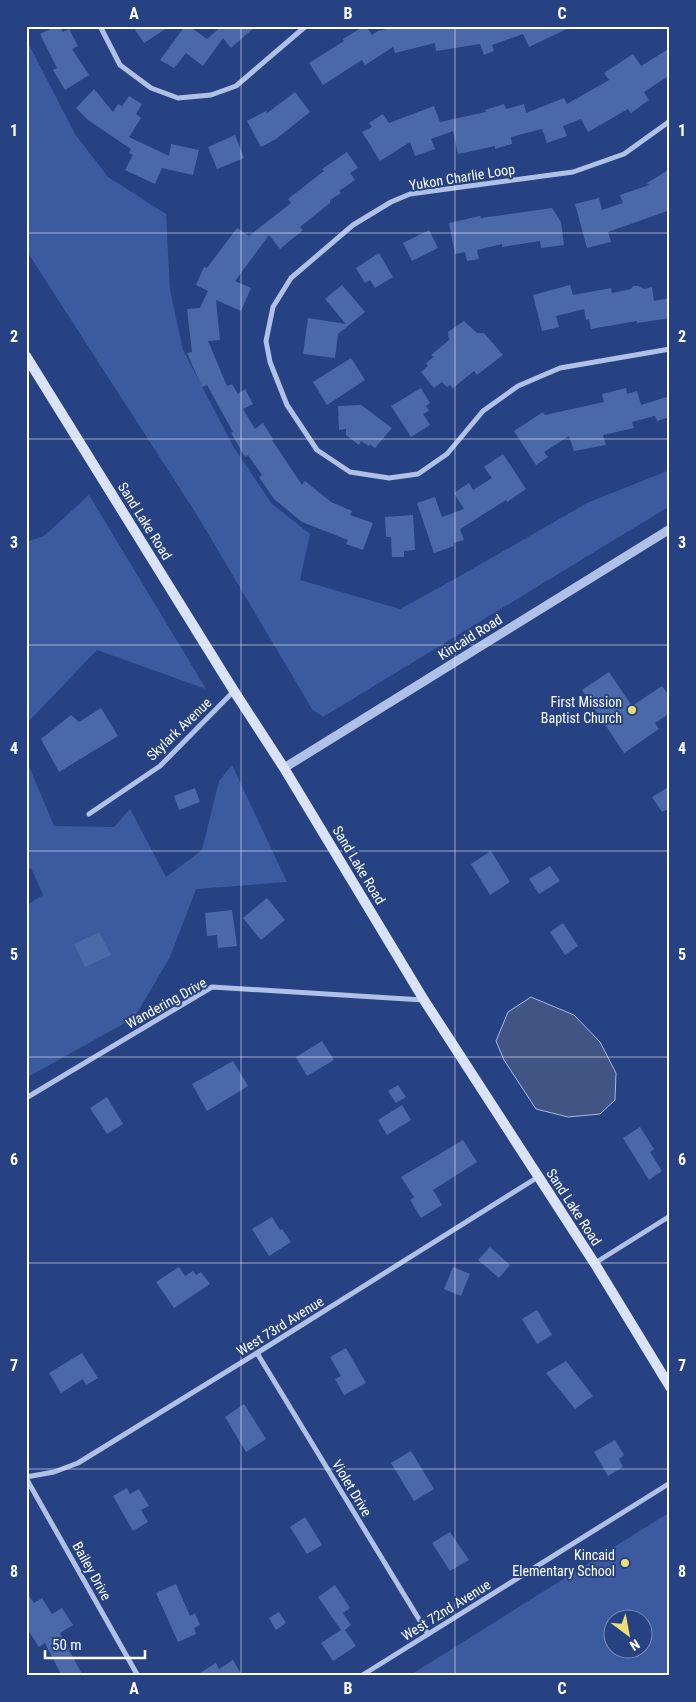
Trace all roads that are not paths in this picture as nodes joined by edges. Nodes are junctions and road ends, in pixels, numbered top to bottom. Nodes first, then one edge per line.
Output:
1 (100, 26) edge
2 (306, 26) edge
3 (670, 122) edge
4 (670, 349) edge
5 (26, 356) edge
6 (670, 529) edge
7 (234, 691) junction
8 (284, 768) junction
9 (89, 814) dead end
10 (424, 1000) junction
11 (26, 1098) edge
12 (538, 1176) junction
13 (670, 1216) edge
14 (594, 1264) junction
15 (257, 1353) junction
16 (670, 1387) edge
17 (26, 1477) edge
18 (670, 1483) edge
19 (428, 1634) junction
20 (138, 1676) edge
21 (361, 1676) edge

1 - 2 street
3 - 4 street, Yukon Charlie Loop
5 - 7 main road, Sand Lake Road
6 - 8 street, Kincaid Road
7 - 8 main road, Sand Lake Road
7 - 9 street, Skylark Avenue
8 - 10 main road, Sand Lake Road
10 - 11 street, Wandering Drive
10 - 12 main road, Sand Lake Road
12 - 14 main road, Sand Lake Road
12 - 15 street, West 73rd Avenue
13 - 14 street
14 - 16 main road, Sand Lake Road
15 - 17 street, West 73rd Avenue
15 - 19 street, Violet Drive
17 - 20 street, Bailey Drive
18 - 19 street, West 72nd Avenue
19 - 21 street, West 72nd Avenue

